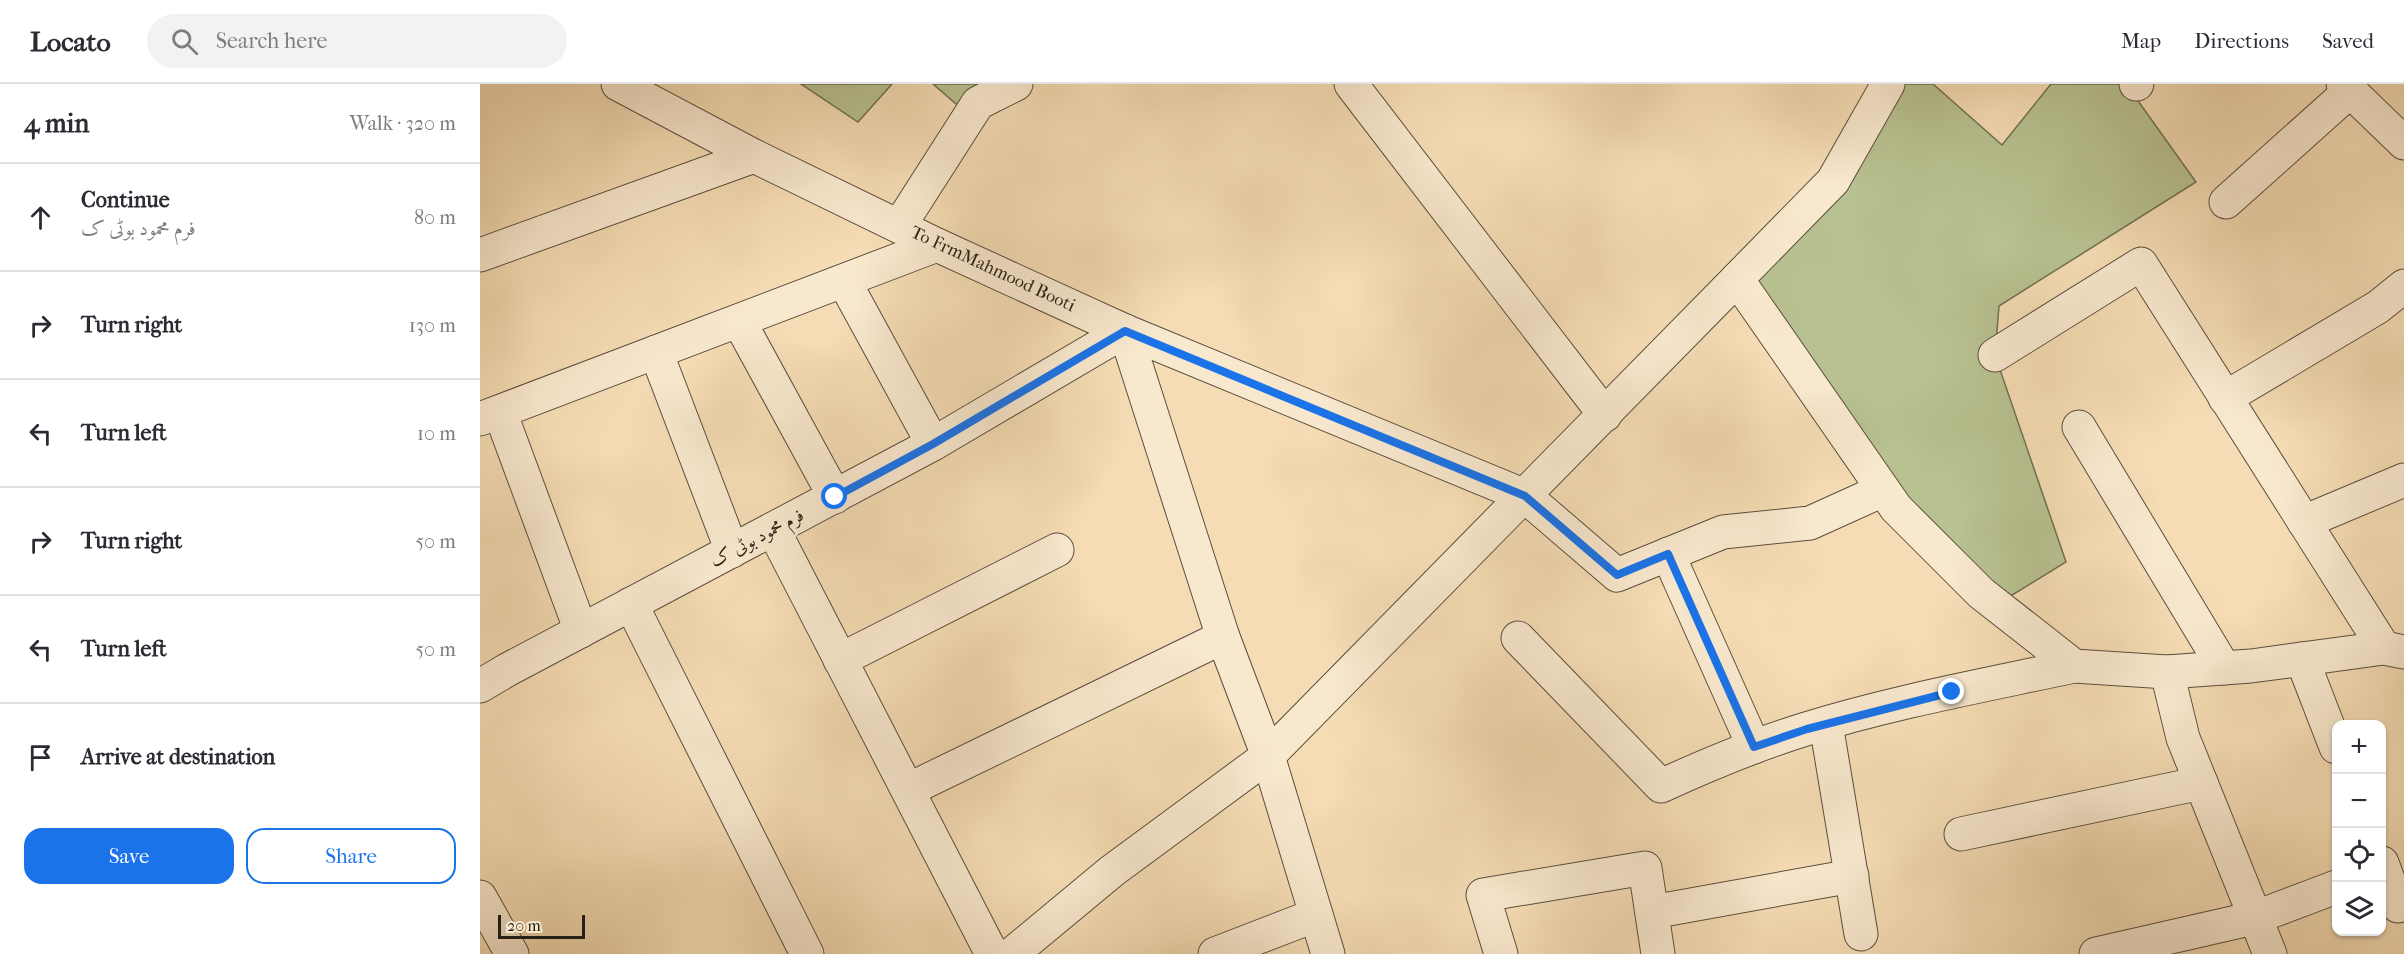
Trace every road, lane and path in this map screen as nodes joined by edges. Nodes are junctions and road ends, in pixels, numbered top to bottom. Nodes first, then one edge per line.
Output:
1 (618, 84) edge
2 (1016, 84) edge
3 (1352, 84) edge
4 (1888, 84) edge
5 (2346, 87) edge
6 (2404, 144) edge
7 (754, 156) junction
8 (2226, 202) dead end
9 (900, 225) junction
10 (937, 245) junction
11 (480, 255) edge
12 (1737, 279) junction
13 (844, 281) junction
14 (2404, 286) edge
15 (739, 321) junction
16 (1125, 331) junction
17 (656, 352) junction
18 (1995, 355) dead end
19 (2225, 398) junction
20 (490, 415) edge
21 (1605, 415) junction
22 (2079, 426) dead end
23 (933, 444) junction
24 (2404, 480) edge
25 (1883, 490) junction
26 (1525, 496) junction
27 (835, 497) junction
28 (2304, 522) junction
29 (773, 529) junction
30 (1057, 550) dead end
31 (732, 551) junction
32 (1668, 554) junction
33 (631, 604) junction
34 (581, 631) junction
35 (1223, 638) junction
36 (1518, 638) dead end
37 (2394, 650) edge
38 (2302, 659) junction
39 (840, 660) junction
40 (2074, 666) junction
41 (2224, 668) junction
42 (2167, 672) junction
43 (480, 686) edge
44 (1826, 724) junction
45 (2332, 734) edge
46 (1754, 747) junction
47 (1268, 756) junction
48 (2200, 783) junction
49 (908, 790) junction
50 (1961, 834) dead end
51 (1852, 876) junction
52 (2386, 877) edge
53 (2332, 889) edge
54 (2404, 903) edge
55 (484, 912) edge
56 (1652, 912) junction
57 (1316, 915) junction
58 (2254, 918) junction
59 (1861, 934) dead end
60 (512, 954) edge
61 (807, 954) edge
62 (992, 954) edge
63 (1012, 954) edge
64 (1215, 954) edge
65 (1328, 954) edge
66 (1501, 954) edge
67 (1658, 954) edge
68 (2096, 954) edge
69 (2270, 954) edge

1 - 7 street
2 - 9 street, To FrmMahmood Booti
3 - 21 street
4 - 12 street
5 - 6 street
5 - 8 street
7 - 9 street
7 - 11 street
9 - 10 street, To FrmMahmood Booti
10 - 13 street
10 - 16 street, To FrmMahmood Booti
12 - 21 street
12 - 25 street
13 - 15 street
13 - 23 street
14 - 19 street
15 - 17 street
15 - 27 street
16 - 23 street, فرم محمود بوٹی ک
16 - 26 street, To FrmMahmood Booti
16 - 35 street
17 - 20 street
17 - 31 street
18 - 19 street
19 - 28 street
20 - 34 street
21 - 26 street
22 - 41 street
23 - 27 street, فرم محمود بوٹی ک
24 - 28 street
25 - 32 street
25 - 40 street
26 - 32 street, To FrmMahmood Booti
26 - 47 street
27 - 29 street, فرم محمود بوٹی ک
28 - 37 street
29 - 31 street, فرم محمود بوٹی ک
29 - 39 street
30 - 39 street
31 - 33 street, فرم محمود بوٹی ک
32 - 46 street
33 - 34 street, فرم محمود بوٹی ک
33 - 61 street
34 - 43 street, فرم محمود بوٹی ک
35 - 47 street
35 - 49 street
36 - 46 street
37 - 38 street
38 - 41 street
38 - 45 street
39 - 49 street
40 - 42 street
40 - 44 street
41 - 42 street
42 - 48 street
44 - 46 street
44 - 51 street
47 - 57 street
47 - 63 street
48 - 50 street
48 - 58 street
49 - 62 street
51 - 56 street
51 - 59 street
52 - 54 street
53 - 58 street
55 - 60 street
56 - 66 street
56 - 67 street
57 - 64 street
57 - 65 street
58 - 68 street
58 - 69 street

